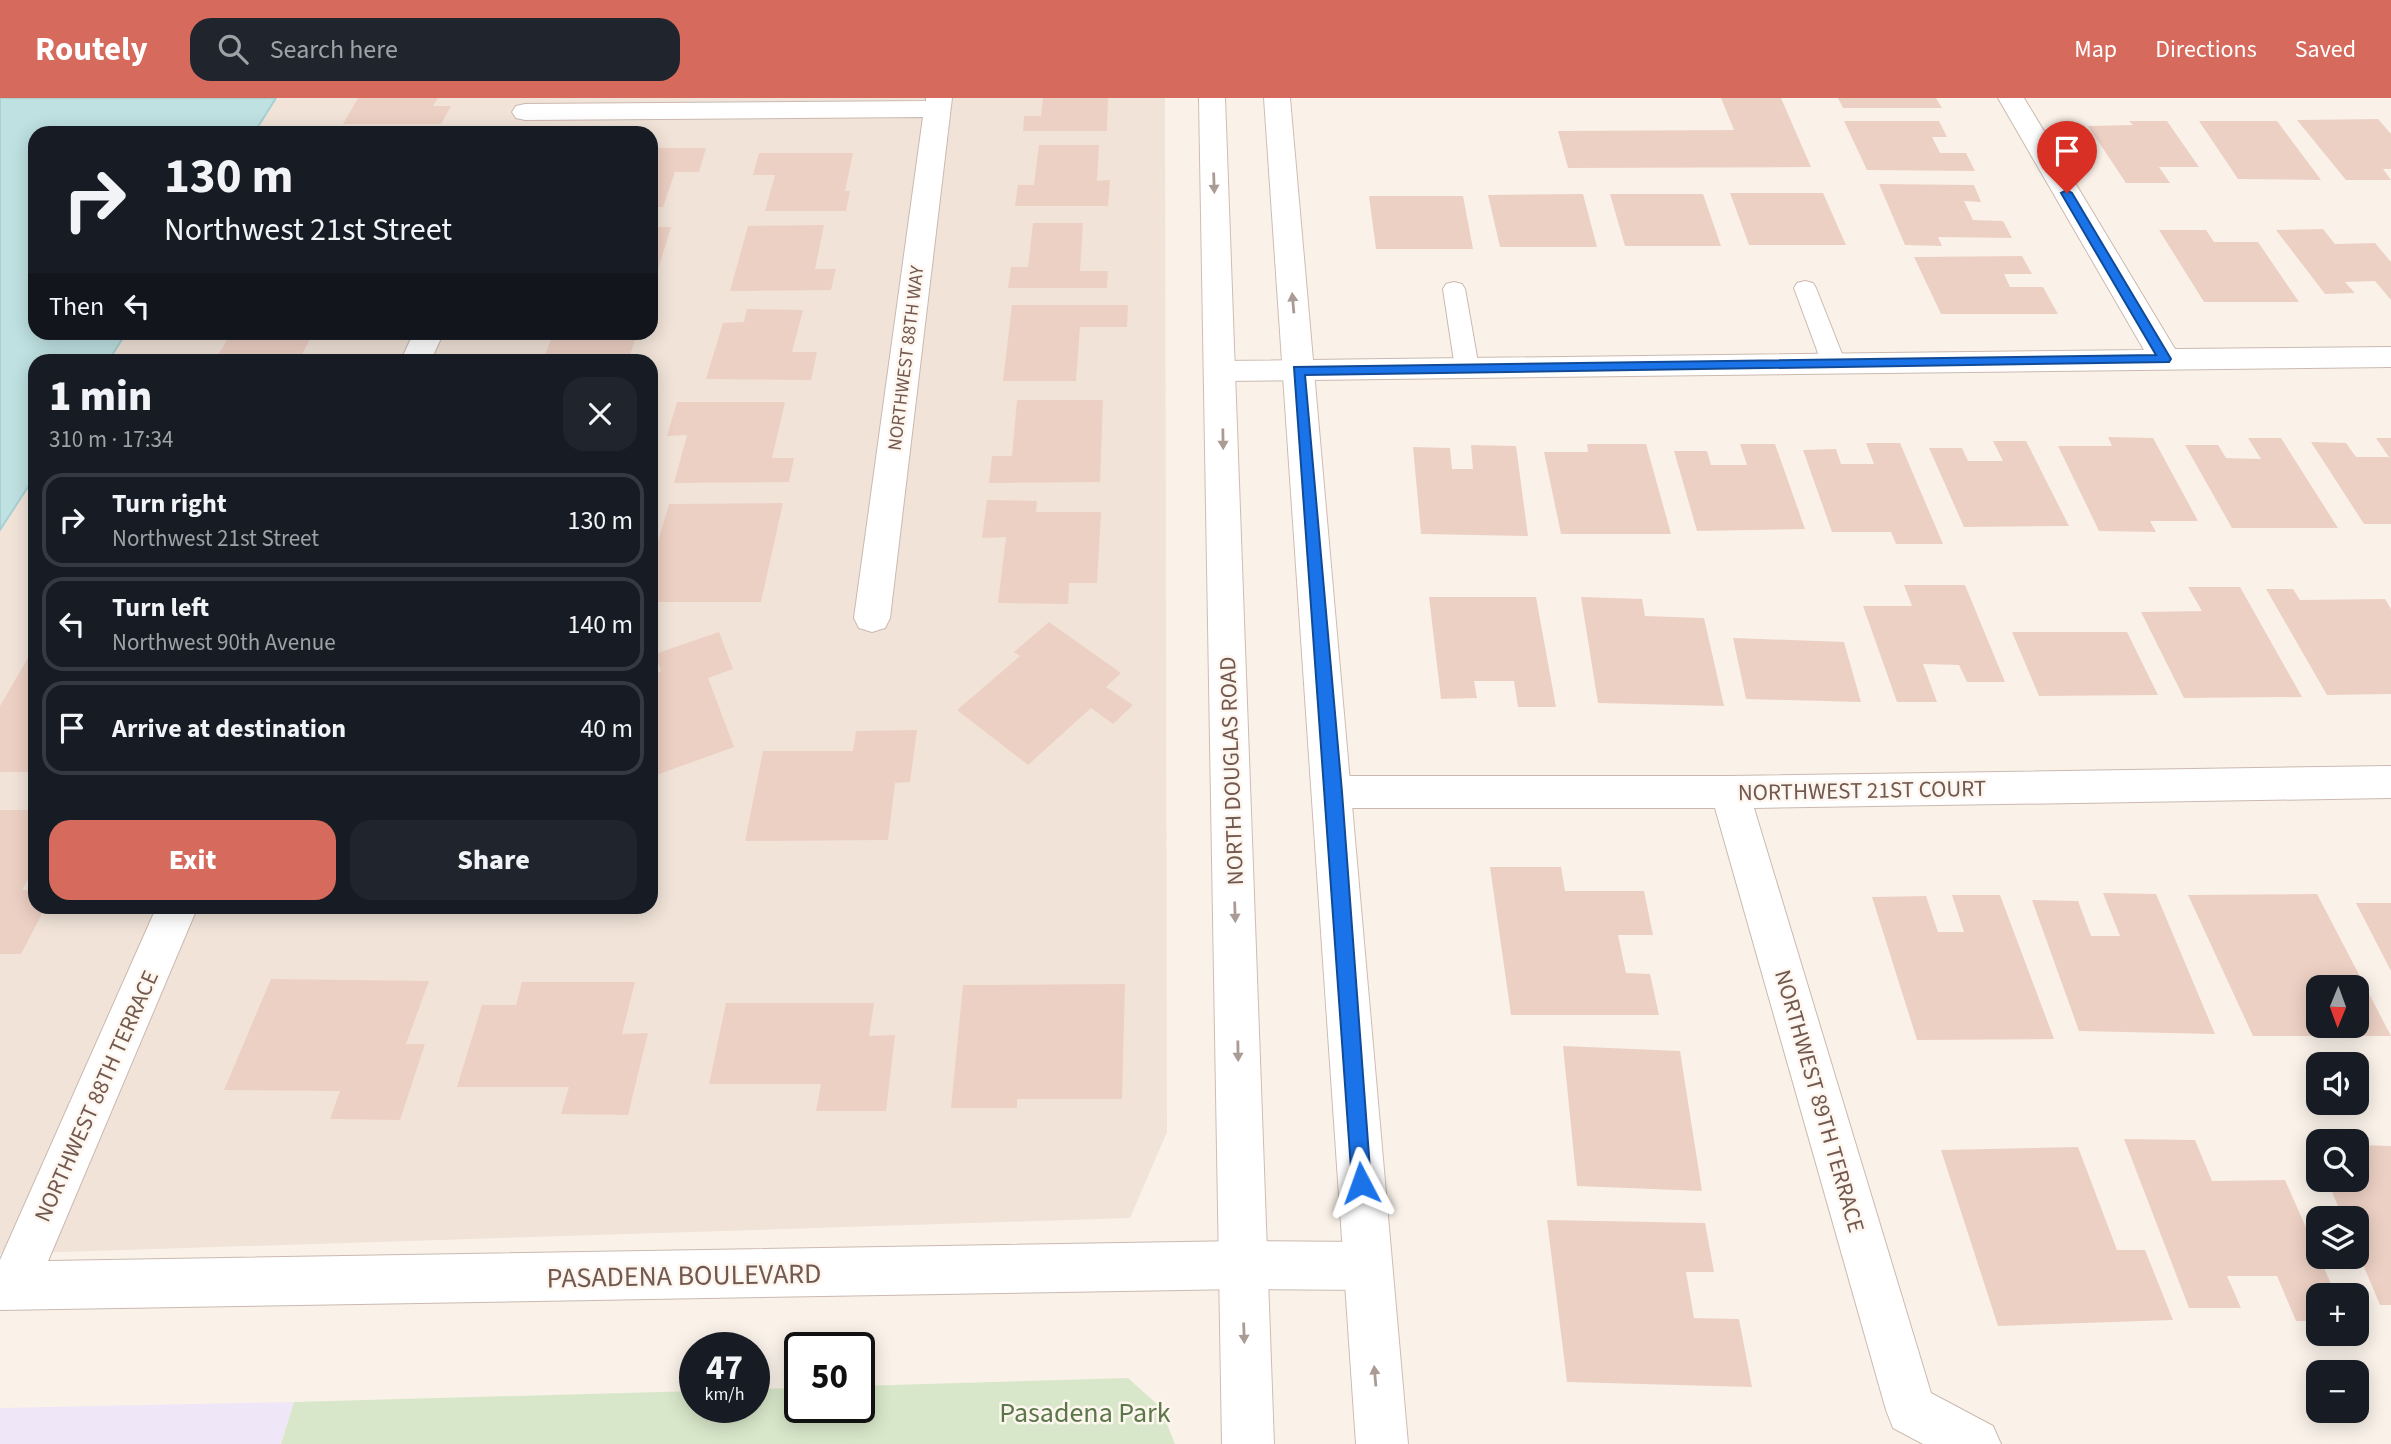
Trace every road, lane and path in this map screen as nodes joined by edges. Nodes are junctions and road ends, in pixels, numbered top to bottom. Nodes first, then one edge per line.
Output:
1 (1212, 98) edge
2 (1277, 98) edge
3 (2011, 98) edge
4 (938, 104) edge
5 (524, 114) edge
6 (1805, 288) dead end
7 (1454, 289) dead end
8 (2391, 357) edge
9 (2165, 359) junction
10 (1835, 363) junction
11 (1467, 368) junction
12 (1299, 370) junction
13 (1221, 371) junction
14 (872, 618) dead end
15 (2391, 782) edge
16 (1334, 792) junction
17 (1730, 792) junction
18 (174, 914) edge
19 (1242, 1265) junction
20 (1368, 1266) junction
21 (6, 1286) edge
22 (1248, 1444) edge
23 (1382, 1444) edge
24 (1975, 1444) edge

1 -> 13 street, NORTH DOUGLAS ROAD
12 -> 2 street
3 - 9 street
4 - 5 street
4 - 14 street, NORTHWEST 88TH WAY
6 - 10 lane
7 - 11 lane
8 - 9 street
9 - 10 street
10 - 11 street
11 - 12 street
12 - 13 street
12 - 16 street
13 -> 19 street, NORTH DOUGLAS ROAD
15 - 17 street, NORTHWEST 21ST COURT
16 - 17 street, NORTHWEST 21ST COURT
16 - 20 street
17 - 24 street, NORTHWEST 89TH TERRACE
18 - 21 street, NORTHWEST 88TH TERRACE
19 - 20 street, PASADENA BOULEVARD
19 - 21 street, PASADENA BOULEVARD
19 -> 22 street, NORTH DOUGLAS ROAD
23 -> 20 street

